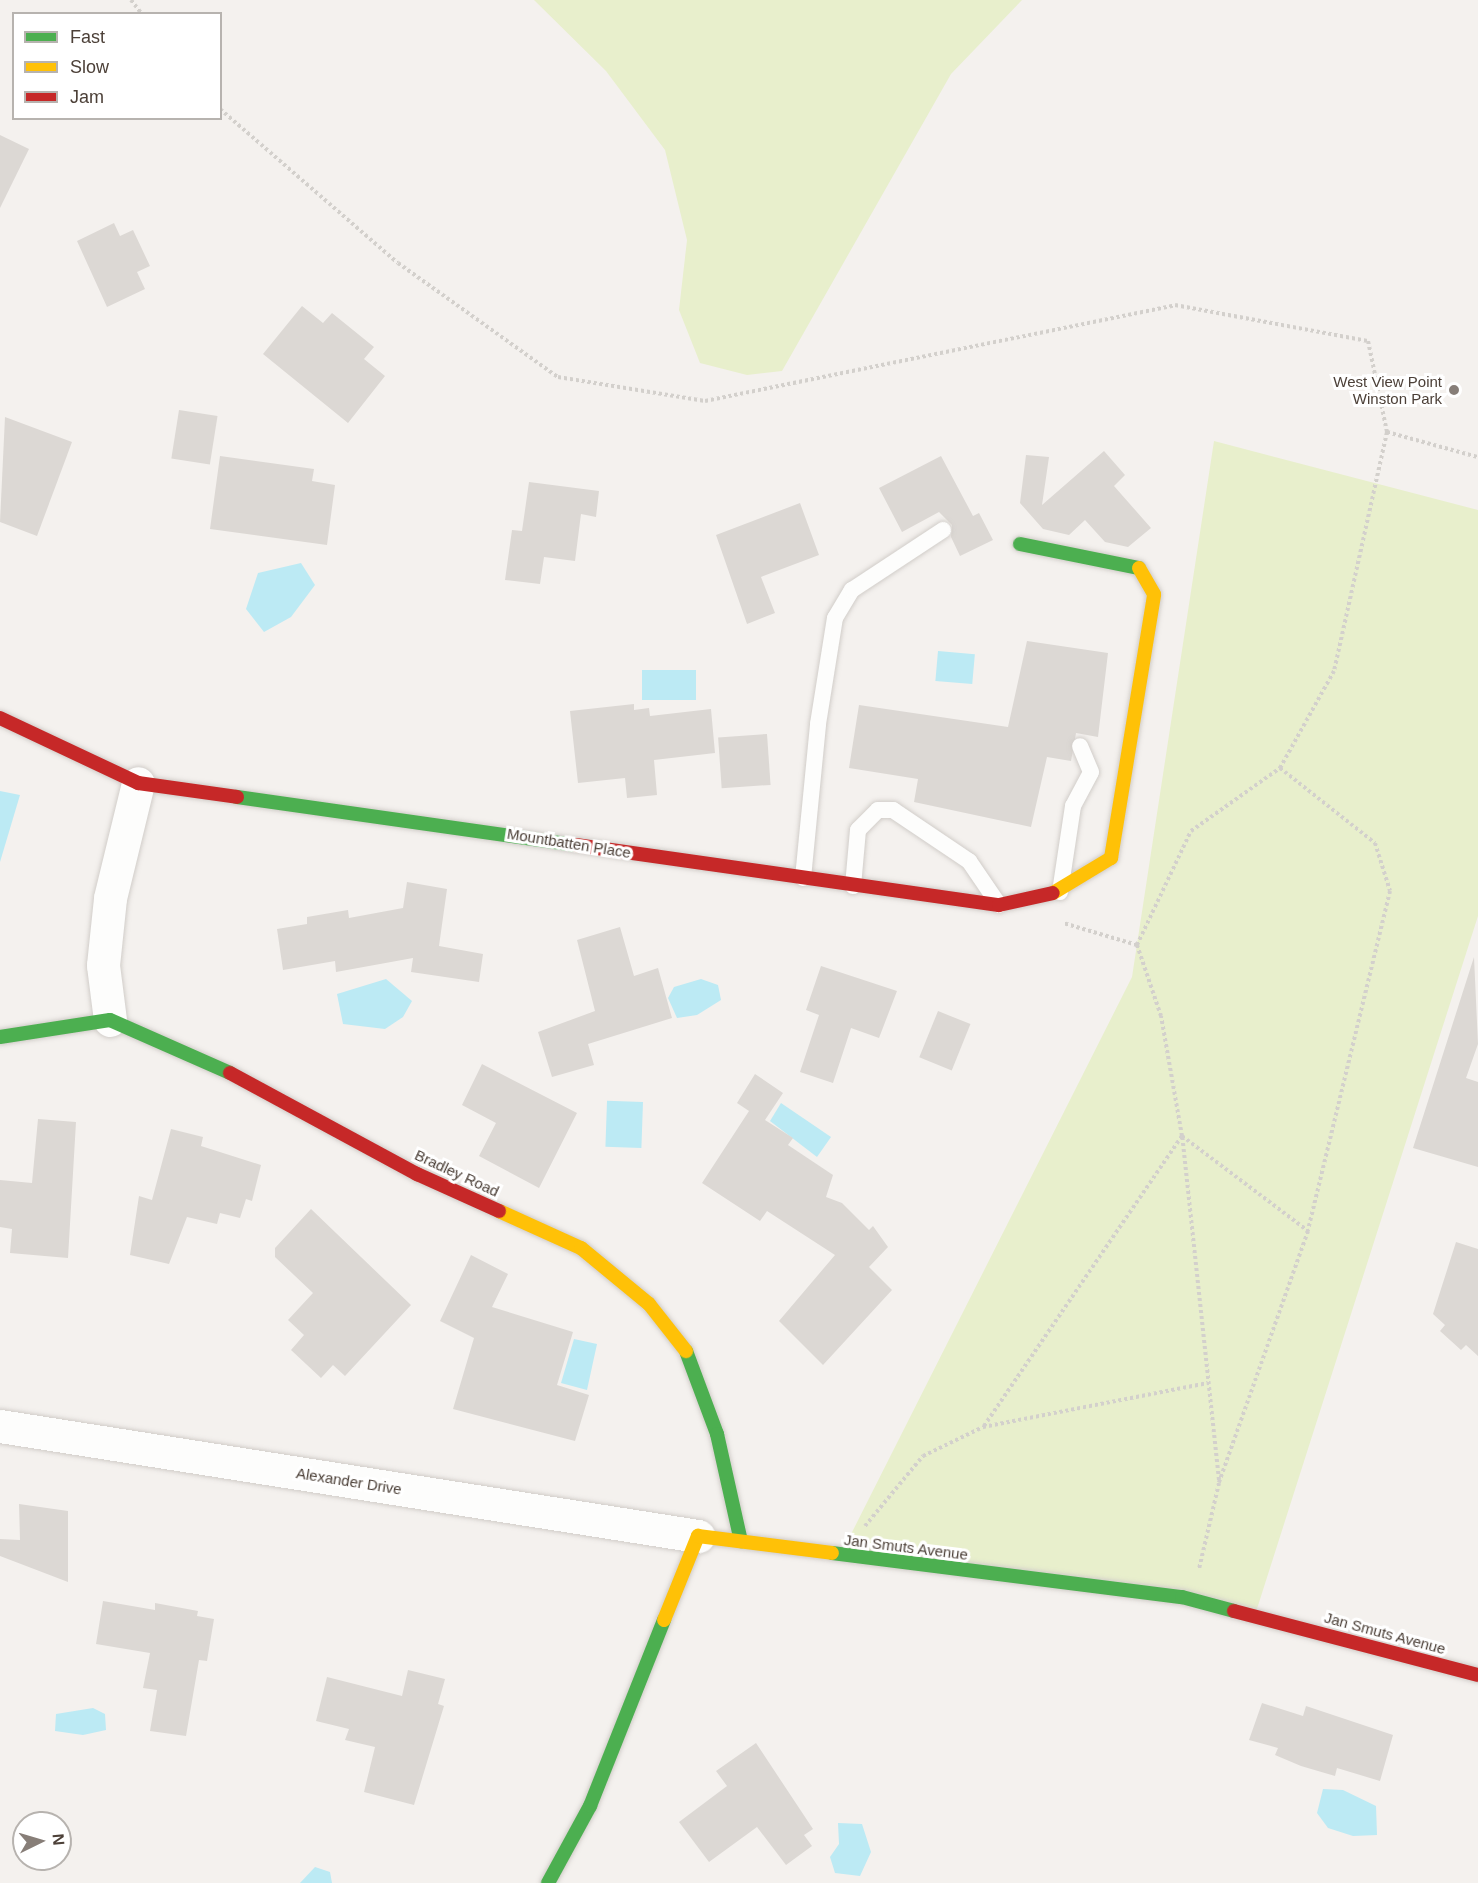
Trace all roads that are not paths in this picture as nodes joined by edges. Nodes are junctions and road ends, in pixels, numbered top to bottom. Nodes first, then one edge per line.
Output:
1 (943, 530) dead end
2 (1020, 544) dead end
3 (0, 718) edge
4 (1080, 746) dead end
5 (138, 783) junction
6 (803, 878) junction
7 (853, 886) junction
8 (1060, 892) junction
9 (999, 905) junction
10 (110, 1020) junction
11 (0, 1037) edge
12 (0, 1426) edge
13 (698, 1536) junction
14 (741, 1541) junction
15 (1478, 1675) edge
16 (548, 1883) edge

1 - 6 lane
2 - 8 street
3 - 5 street, Mountbatten Place
4 - 8 lane
5 - 6 street, Mountbatten Place
5 - 10 street
6 - 7 street, Mountbatten Place
7 - 9 street, Mountbatten Place
7 - 9 lane
8 - 9 street, Mountbatten Place
10 - 11 street
10 - 14 street, Bradley Road
12 - 13 street, Alexander Drive
13 - 14 street, Jan Smuts Avenue
13 - 16 street
14 - 15 street, Jan Smuts Avenue

